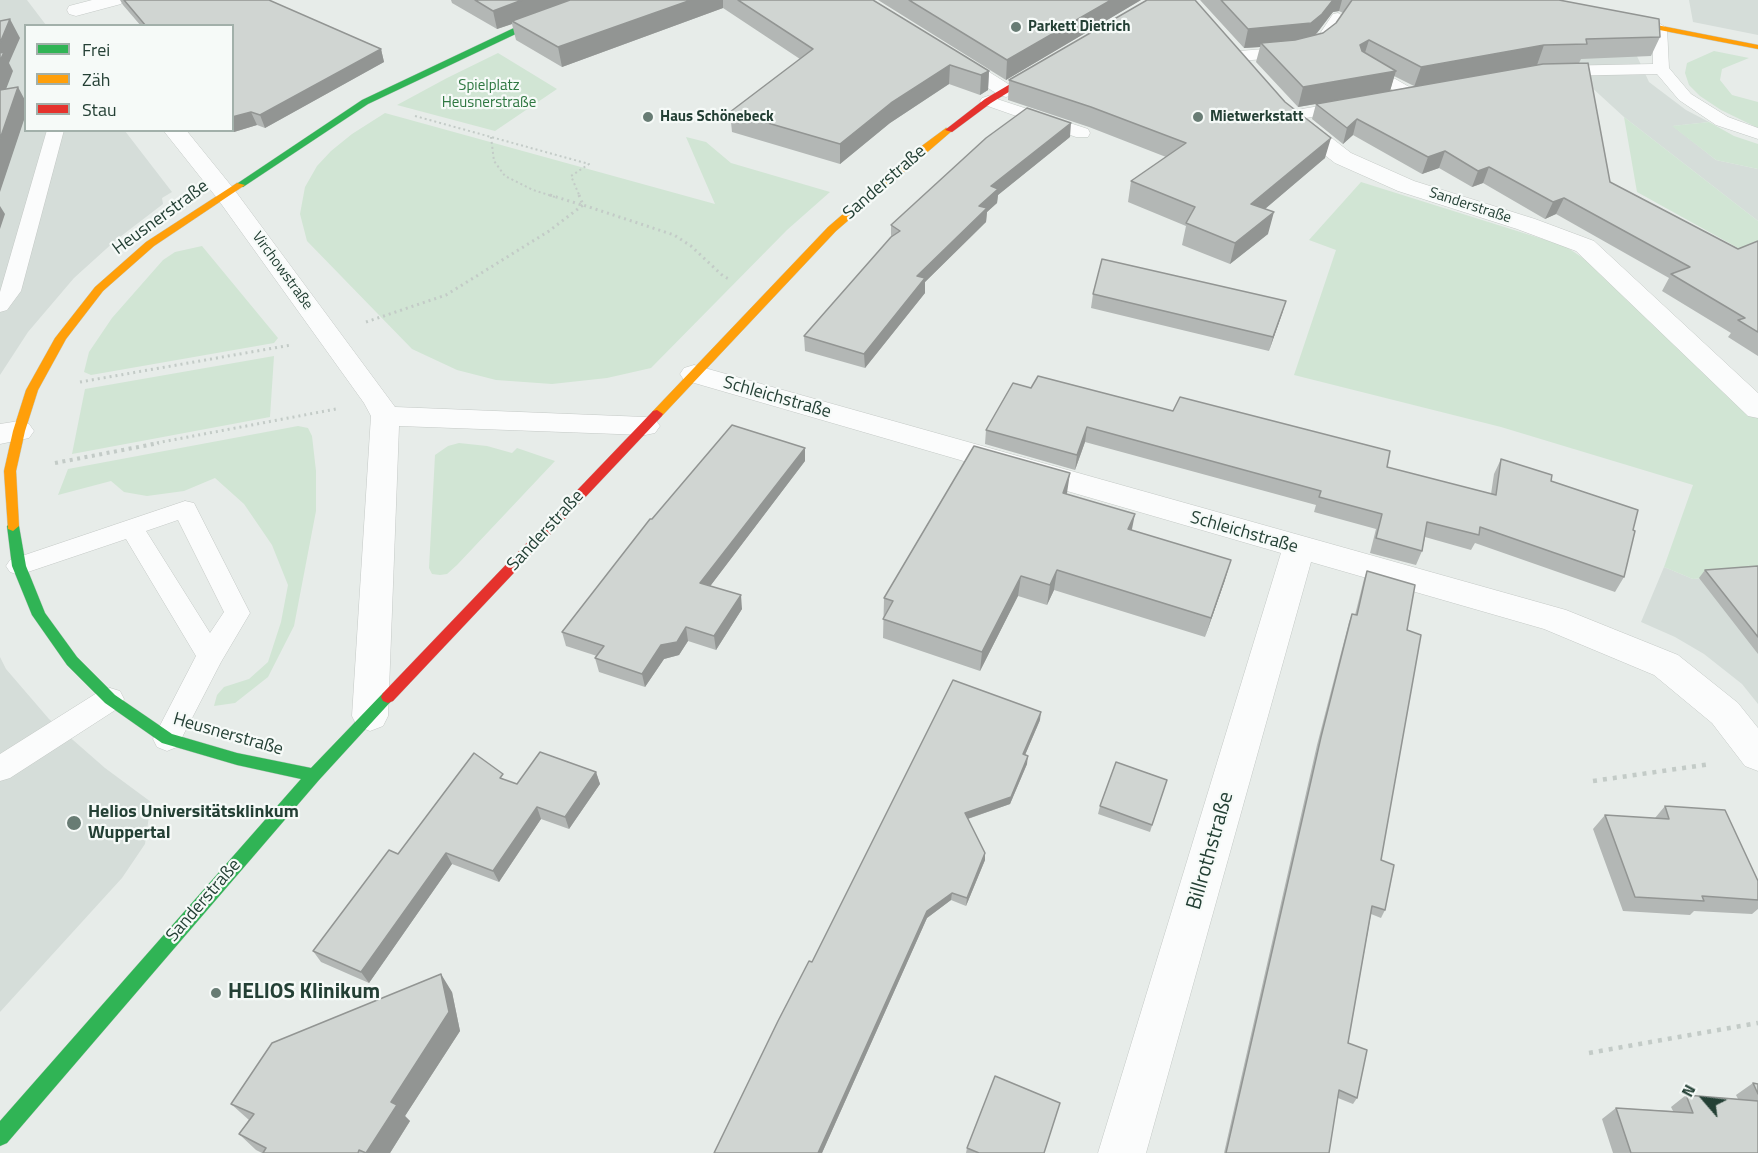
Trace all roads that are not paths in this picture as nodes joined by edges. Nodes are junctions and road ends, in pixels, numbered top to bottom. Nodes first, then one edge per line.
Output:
1 (114, 0) edge
2 (600, 0) edge
3 (72, 5) edge
4 (1338, 16) edge
5 (1602, 16) edge
6 (87, 24) edge
7 (1660, 28) junction
8 (1758, 47) edge
9 (938, 48) edge
10 (1239, 57) edge
11 (1055, 62) edge
12 (1364, 66) edge
13 (1661, 69) junction
14 (1537, 72) edge
15 (1006, 91) junction
16 (1389, 99) edge
17 (988, 102) junction
18 (1366, 103) edge
19 (1283, 108) joint
20 (55, 132) edge
21 (176, 132) edge
22 (1082, 133) edge
23 (1758, 135) edge
24 (225, 193) junction
25 (0, 306) edge
26 (694, 375) junction
27 (381, 409) junction
28 (1758, 409) edge
29 (645, 426) junction
30 (9, 432) edge
31 (131, 527) junction
32 (1299, 548) junction
33 (19, 566) junction
34 (210, 656) junction
35 (110, 699) junction
36 (370, 716) junction
37 (167, 739) junction
38 (1758, 755) edge
39 (0, 769) edge
40 (314, 775) junction
41 (0, 1136) edge
42 (1122, 1153) edge

1 - 3 street
2 - 24 street, Heusnerstraße
3 - 6 street
4 - 10 lane
5 - 7 street
7 - 8 street
7 - 13 lane
9 - 15 street
11 - 15 street, Sanderstraße
12 - 16 lane
13 - 14 lane
13 - 23 lane
15 - 17 street, Sanderstraße
17 - 22 lane
17 - 26 street, Sanderstraße
18 - 19 lane
19 - 28 street, Sanderstraße
20 - 25 lane
21 - 24 street, Virchowstraße
24 - 27 street, Virchowstraße
24 - 30 street, Heusnerstraße
26 - 29 street, Sanderstraße
26 - 32 street, Schleichstraße
27 - 29 street
27 - 36 street
29 - 36 street, Sanderstraße
30 - 33 street, Heusnerstraße
31 - 33 lane
31 - 34 lane
31 - 34 lane
32 - 38 street, Schleichstraße
32 - 42 street, Billrothstraße
33 - 35 street, Heusnerstraße
34 - 37 lane
35 - 37 street, Heusnerstraße
35 - 39 lane
36 - 40 street, Sanderstraße
37 - 40 street, Heusnerstraße
40 - 41 street, Sanderstraße

